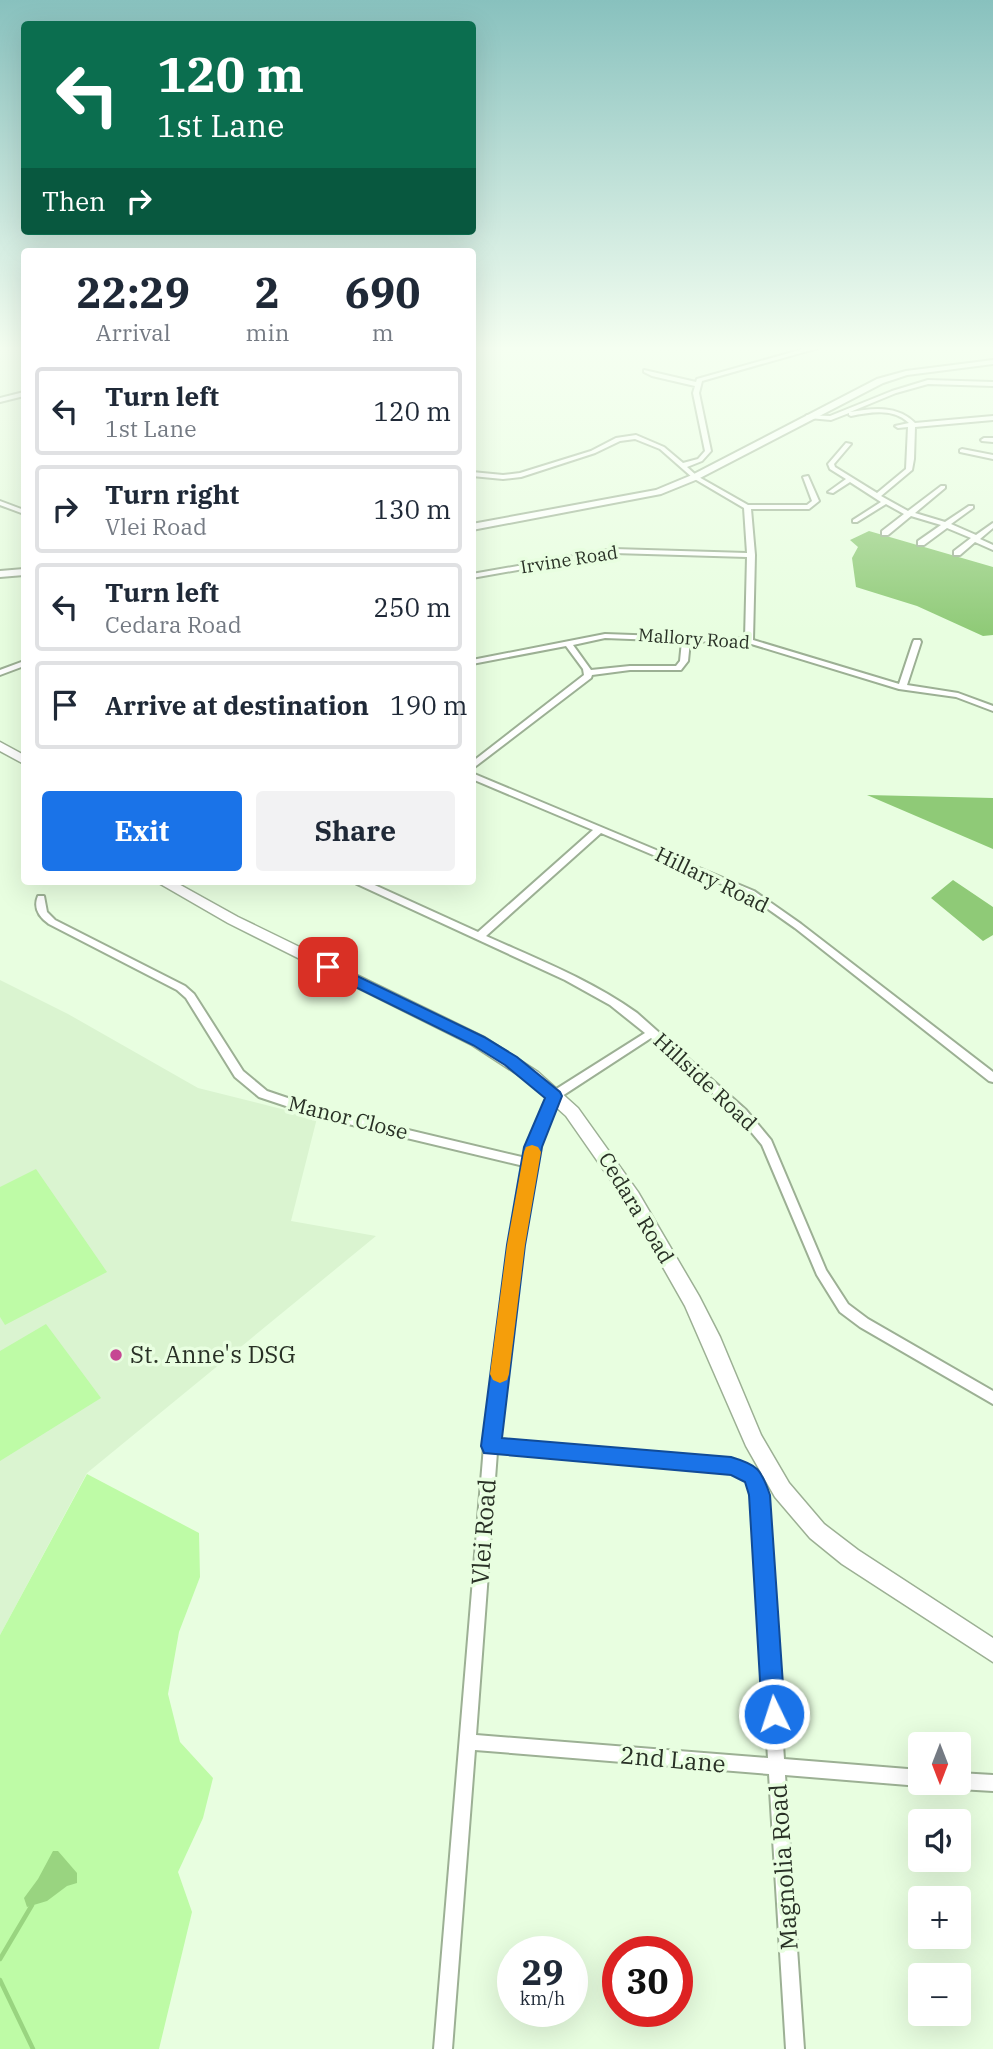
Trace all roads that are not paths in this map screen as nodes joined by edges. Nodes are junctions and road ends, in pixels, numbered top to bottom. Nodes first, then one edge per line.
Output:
1 (613, 442) edge
2 (651, 442) edge
3 (706, 442) edge
4 (761, 442) edge
5 (909, 442) edge
6 (848, 444) dead end
7 (962, 451) dead end
8 (993, 457) edge
9 (682, 466) junction
10 (476, 474) edge
11 (695, 477) junction
12 (806, 477) dead end
13 (851, 480) junction
14 (943, 487) dead end
15 (831, 492) dead end
16 (877, 496) junction
17 (885, 502) junction
18 (0, 503) edge
19 (971, 506) dead end
20 (747, 507) junction
21 (21, 511) edge
22 (911, 514) junction
23 (855, 521) dead end
24 (947, 525) junction
25 (993, 525) edge
26 (476, 526) edge
27 (885, 533) dead end
28 (975, 538) junction
29 (921, 543) dead end
30 (993, 548) edge
31 (957, 553) dead end
32 (751, 555) junction
33 (21, 572) edge
34 (0, 574) edge
35 (476, 575) edge
36 (686, 639) junction
37 (750, 641) junction
38 (917, 642) dead end
39 (568, 643) junction
40 (476, 661) edge
41 (21, 664) edge
42 (0, 673) edge
43 (588, 673) junction
44 (902, 687) junction
45 (993, 709) edge
46 (0, 746) edge
47 (21, 758) edge
48 (476, 764) edge
49 (476, 778) edge
50 (600, 829) junction
51 (169, 885) edge
52 (366, 885) edge
53 (41, 898) dead end
54 (479, 937) junction
55 (652, 1033) junction
56 (993, 1078) edge
57 (554, 1096) junction
58 (530, 1163) junction
59 (993, 1398) edge
60 (491, 1446) junction
61 (993, 1651) edge
62 (468, 1742) junction
63 (777, 1768) junction
64 (908, 1777) edge
65 (971, 1782) edge
66 (993, 1783) edge
67 (443, 2049) edge
68 (795, 2049) edge

1 - 10 street
2 - 9 street
3 - 9 street
4 - 11 street
5 - 16 street
6 - 13 street
7 - 8 street
9 - 11 street
11 - 20 street
11 - 26 street
12 - 20 street
13 - 15 street
13 - 16 street
14 - 22 street
16 - 17 street
17 - 22 street
17 - 23 street
18 - 21 street
19 - 24 street
20 - 32 street
22 - 24 street
22 - 27 street
24 - 28 street
24 - 29 street
25 - 28 street
28 - 30 street
28 - 31 street
32 - 35 street, Irvine Road
32 - 37 street
33 - 34 street
36 - 37 street, Mallory Road
36 - 39 street, Mallory Road
36 - 43 street
37 - 44 street, Mallory Road
38 - 44 street
39 - 40 street, Mallory Road
39 - 43 street
41 - 42 street
43 - 48 street
44 - 45 street, Mallory Road
46 - 47 main road
49 - 50 street, Hillary Road
50 - 54 street
50 - 56 street, Hillary Road
51 - 57 main road, Cedara Road
52 - 54 street, Hillside Road
53 - 58 street, Manor Close
54 - 55 street, Hillside Road
55 - 57 street
55 - 59 street, Hillside Road
57 - 58 street, Vlei Road
57 - 61 main road, Cedara Road
58 - 60 street, Vlei Road
60 - 62 street, Vlei Road
60 - 63 street, Magnolia Road
62 - 63 street, 2nd Lane
62 - 67 street, Vlei Road
63 - 64 street, 2nd Lane
63 - 68 street, Magnolia Road
65 - 66 street

